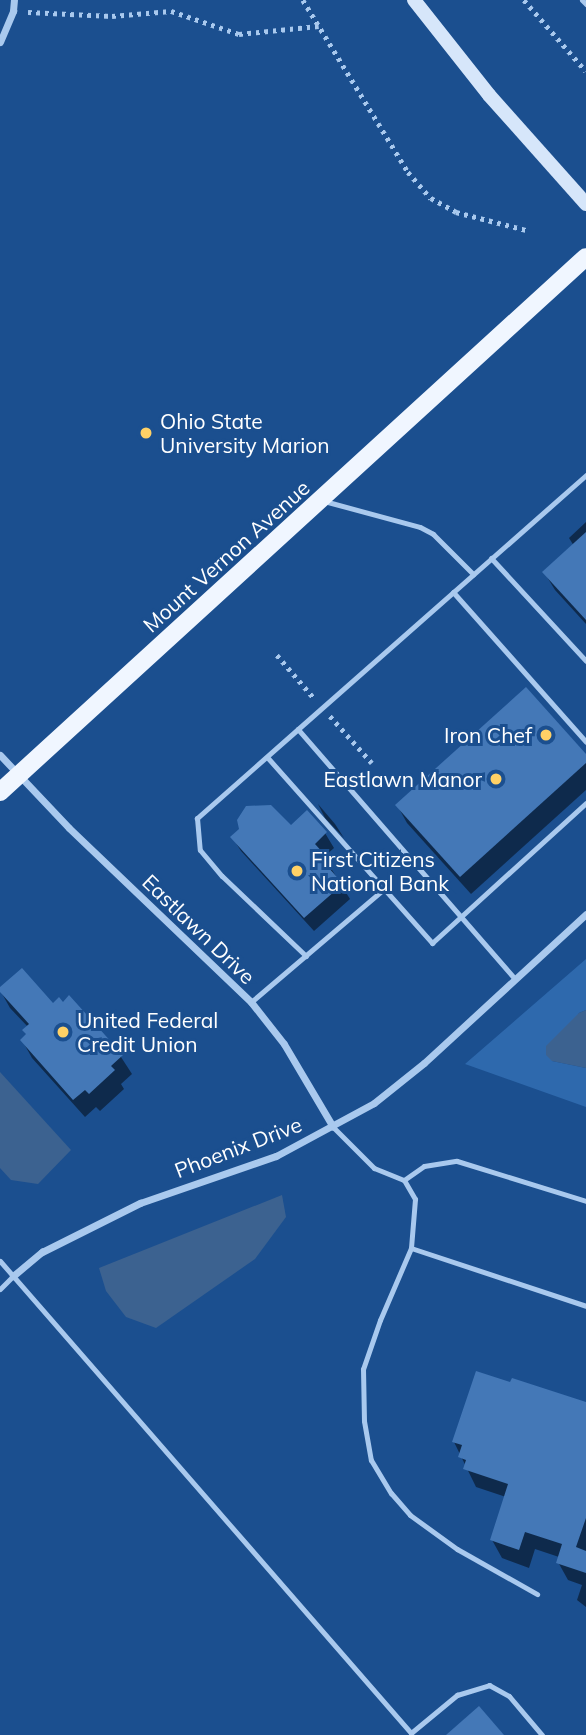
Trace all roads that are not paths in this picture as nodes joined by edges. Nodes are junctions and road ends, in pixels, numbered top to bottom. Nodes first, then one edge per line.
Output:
1 (14, 0) edge
2 (414, 0) edge
3 (582, 0) edge
4 (586, 4) edge
5 (0, 42) edge
6 (586, 204) edge
7 (586, 257) edge
8 (586, 475) edge
9 (321, 500) junction
10 (491, 558) junction
11 (473, 575) junction
12 (453, 592) junction
13 (586, 661) edge
14 (298, 729) junction
15 (586, 742) edge
16 (0, 755) edge
17 (267, 757) junction
18 (18, 775) junction
19 (0, 792) edge
20 (586, 803) edge
21 (384, 889) junction
22 (586, 914) edge
23 (460, 918) junction
24 (306, 956) junction
25 (515, 979) junction
26 (251, 1002) junction
27 (333, 1127) junction
28 (404, 1180) junction
29 (586, 1201) edge
30 (411, 1248) junction
31 (0, 1261) edge
32 (13, 1276) junction
33 (0, 1289) edge
34 (586, 1306) edge
35 (537, 1594) dead end
36 (410, 1734) edge
37 (542, 1735) edge

1 - 5 street
2 - 6 street
3 - 4 lane
7 - 9 main road, Mount Vernon Avenue
8 - 10 lane
9 - 11 lane
9 - 18 main road, Mount Vernon Avenue
10 - 11 lane
10 - 13 lane
11 - 12 lane
12 - 14 lane
12 - 15 lane
14 - 17 lane
14 - 23 lane
16 - 18 street
17 - 21 lane
17 - 24 lane
18 - 19 main road, Mount Vernon Avenue
18 - 26 street, Eastlawn Drive
20 - 23 lane
21 - 23 lane
21 - 24 lane
22 - 25 street, Phoenix Drive
23 - 25 lane
24 - 26 lane
25 - 27 street, Phoenix Drive
26 - 27 street, Eastlawn Drive
27 - 28 lane
27 - 32 street, Phoenix Drive
28 - 29 lane
28 - 30 lane
30 - 34 lane
30 - 35 lane
31 - 32 lane
32 - 33 lane
32 - 36 lane
36 - 37 lane

